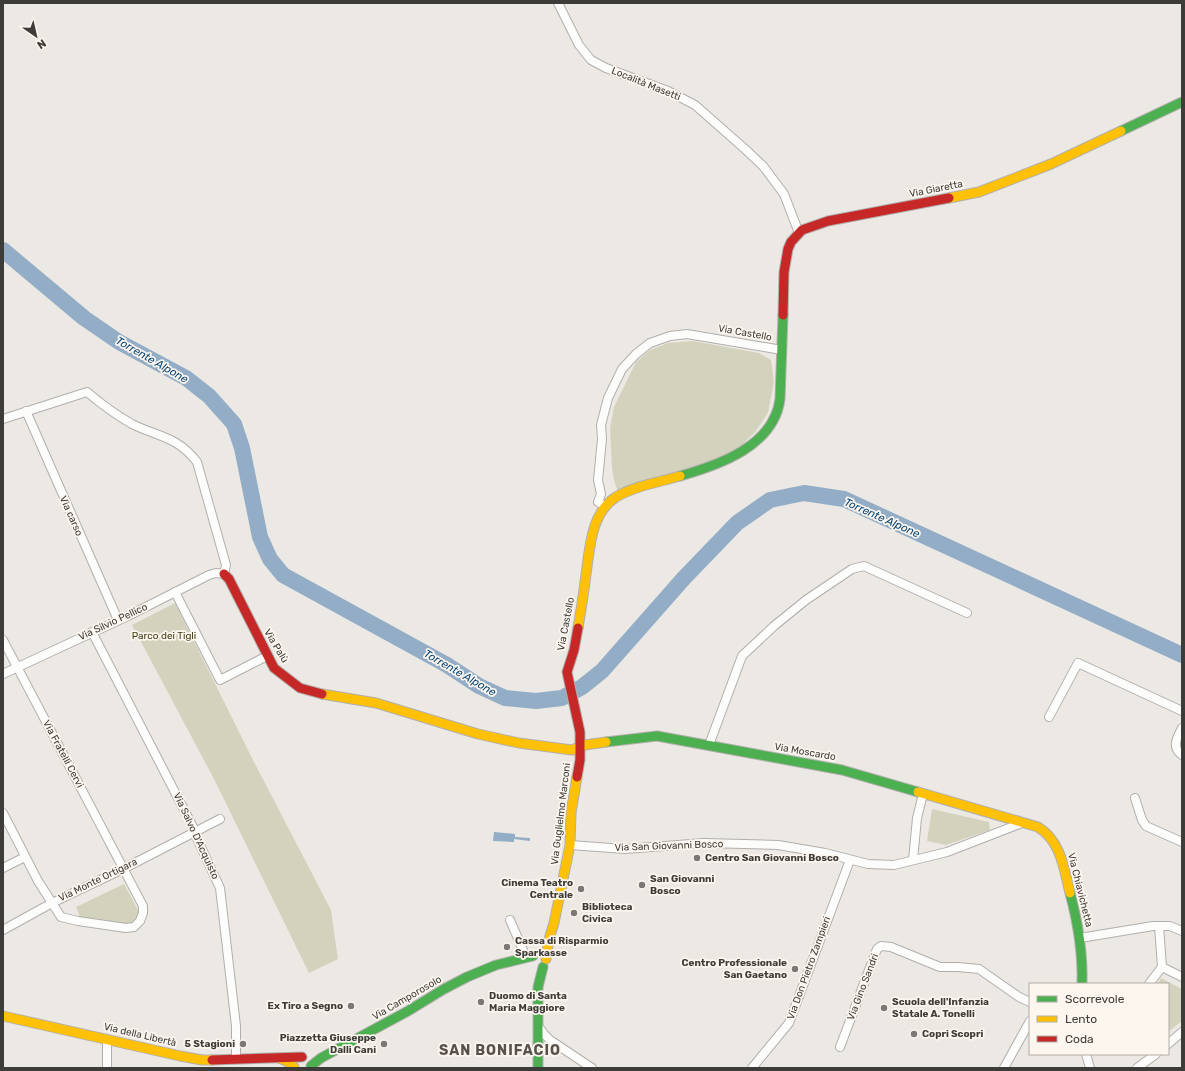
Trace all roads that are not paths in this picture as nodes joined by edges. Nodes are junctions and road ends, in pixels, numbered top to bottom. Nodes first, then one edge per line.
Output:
1 (558, 3) edge
2 (1182, 102) edge
3 (799, 233) junction
4 (782, 350) junction
5 (26, 411) junction
6 (3, 419) edge
7 (606, 506) junction
8 (224, 574) junction
9 (175, 592) junction
10 (966, 613) dead end
11 (118, 620) junction
12 (92, 632) junction
13 (3, 640) edge
14 (267, 656) junction
15 (18, 668) junction
16 (3, 674) edge
17 (1182, 711) edge
18 (1049, 717) dead end
19 (1182, 728) edge
20 (709, 744) junction
21 (580, 747) junction
22 (1182, 755) edge
23 (923, 794) junction
24 (1135, 798) dead end
25 (3, 813) edge
26 (220, 819) dead end
27 (1022, 823) junction
28 (194, 832) junction
29 (1182, 842) edge
30 (570, 845) junction
31 (25, 857) junction
32 (850, 860) junction
33 (913, 860) junction
34 (3, 868) edge
35 (123, 869) junction
36 (52, 902) junction
37 (510, 920) dead end
38 (1159, 926) junction
39 (3, 930) edge
40 (1182, 931) edge
41 (1080, 938) junction
42 (523, 950) dead end
43 (537, 962) junction
44 (1162, 967) junction
45 (1182, 977) edge
46 (1082, 983) edge
47 (1150, 983) edge
48 (1029, 1002) edge
49 (3, 1016) edge
50 (1029, 1022) edge
51 (538, 1025) junction
52 (1182, 1032) edge
53 (107, 1039) junction
54 (1169, 1043) edge
55 (840, 1047) dead end
56 (1086, 1055) edge
57 (1155, 1055) edge
58 (273, 1057) junction
59 (236, 1059) junction
60 (308, 1062) edge
61 (294, 1067) edge
62 (107, 1068) edge
63 (538, 1068) edge
64 (592, 1068) edge
65 (752, 1068) edge
66 (1004, 1068) edge
67 (1090, 1068) edge
68 (1137, 1068) edge

1 - 3 street, Località Masetti
2 - 3 street, Via Giaretta
3 - 4 street, Via Giaretta
4 - 7 street, Via Castello
4 - 7 street, Via Castello
5 - 6 street
5 - 8 street
5 - 11 street, Via carso
7 - 21 street, Via Castello
8 - 9 street, Via Silvio Pellico
8 - 14 street, Via Palù
9 - 11 street, Via Silvio Pellico
9 - 14 street
10 - 20 street
11 - 12 street, Via Silvio Pellico
12 - 15 street, Via Silvio Pellico
12 - 28 street, Via Salvo D'Acquisto
13 - 15 street, Via Fratelli Cervi
14 - 21 street, Via Palù
15 - 16 street, Via Silvio Pellico
15 - 35 street, Via Fratelli Cervi
17 - 18 street
19 - 22 street
20 - 21 street, Via Moscardo
20 - 23 street, Via Moscardo
21 - 30 street, Via Guglielmo Marconi
23 - 27 street, Via Moscardo
23 - 33 street
24 - 29 street
25 - 31 street
26 - 28 street, Via Monte Ortigara
27 - 33 street, Via San Giovanni Bosco
27 - 41 street, Via Chiavichetta
28 - 35 street, Via Monte Ortigara
28 - 59 street, Via Salvo D'Acquisto
30 - 32 street, Via San Giovanni Bosco
30 - 43 street, Via Guglielmo Marconi
31 - 34 street
31 - 36 street
32 - 33 street, Via San Giovanni Bosco
32 - 65 street, Via Don Pietro Zampieri
35 - 36 street, Via Monte Ortigara
35 - 36 street, Via Fratelli Cervi
36 - 39 street, Via Monte Ortigara
37 - 42 street
38 - 40 street
38 - 41 street
38 - 44 street
41 - 46 street, Via Chiavichetta
43 - 51 street
43 - 60 street, Via Camporosolo
44 - 45 street
44 - 47 street
48 - 55 street, Via Gino Sandri
49 - 53 street, Via della Libertà
50 - 66 street
51 - 63 street
51 - 64 street
52 - 54 street
53 - 59 street, Via della Libertà
53 - 62 street
56 - 67 street
57 - 68 street
58 - 59 street, Via della Libertà
58 - 60 street, Via della Libertà
58 - 61 street, Via della Libertà
60 - 61 street, Via Camporosolo

